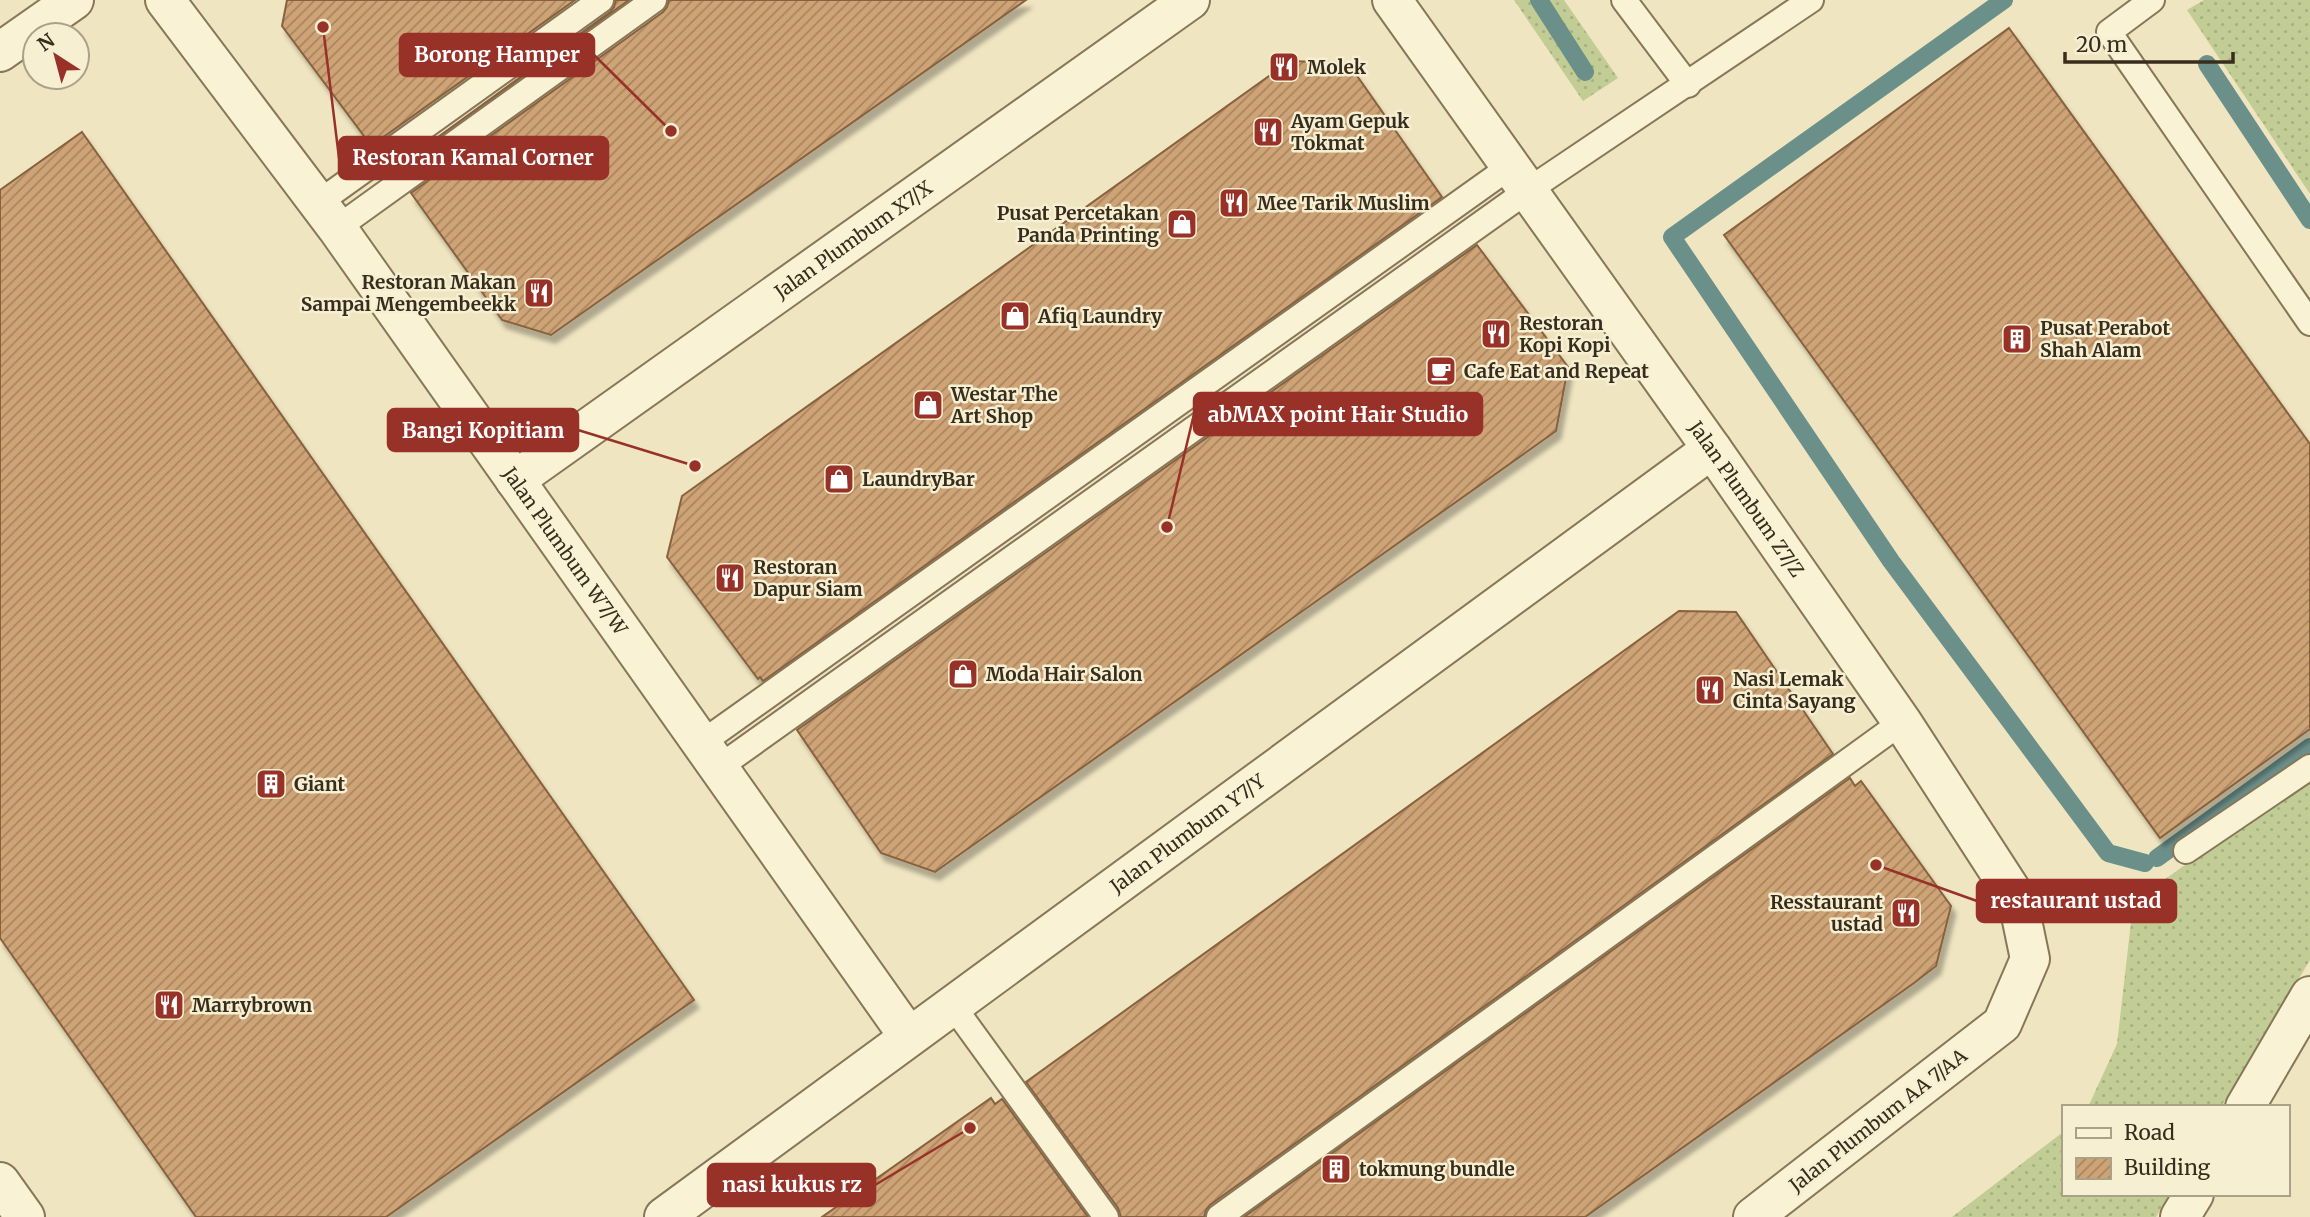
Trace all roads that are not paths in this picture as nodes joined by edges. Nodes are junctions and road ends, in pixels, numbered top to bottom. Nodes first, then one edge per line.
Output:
1 (74, 0) edge
2 (166, 0) edge
3 (601, 0) edge
4 (654, 0) edge
5 (1190, 0) edge
6 (1391, 0) edge
7 (1624, 0) edge
8 (1811, 0) edge
9 (2152, 0) edge
10 (0, 52) edge
11 (1688, 85) junction
12 (1519, 178) junction
13 (328, 216) junction
14 (2310, 323) edge
15 (1713, 449) junction
16 (515, 480) junction
17 (1902, 722) junction
18 (709, 756) junction
19 (2310, 767) edge
20 (2186, 851) dead end
21 (2310, 996) edge
22 (953, 1006) junction
23 (2002, 1024) joint
24 (909, 1037) junction
25 (2246, 1105) edge
26 (0, 1182) edge
27 (2192, 1196) edge
28 (25, 1217) edge
29 (664, 1217) edge
30 (1106, 1217) edge
31 (1219, 1217) edge
32 (1753, 1217) edge
33 (2180, 1217) edge

1 - 10 street
2 - 13 street, Jalan Plumbum W7/W
3 - 13 lane
4 - 13 lane
5 - 16 street, Jalan Plumbum X7/X
6 - 12 street, Jalan Plumbum Z7/Z
7 - 11 lane
8 - 11 lane
9 - 14 lane
11 - 12 lane
12 - 15 street, Jalan Plumbum Z7/Z
12 - 18 lane
13 - 16 street, Jalan Plumbum W7/W
15 - 17 street, Jalan Plumbum Z7/Z
15 - 22 street, Jalan Plumbum Y7/Y
16 - 18 street, Jalan Plumbum W7/W
17 - 23 street, Jalan Plumbum Z7/Z
17 - 31 lane
18 - 24 street, Jalan Plumbum W7/W
19 - 20 lane
21 - 25 street
22 - 24 street, Jalan Plumbum Y7/Y
22 - 30 lane
23 - 32 street, Jalan Plumbum AA 7/AA
24 - 29 street, Jalan Plumbum Y7/Y
26 - 28 street
27 - 33 street

